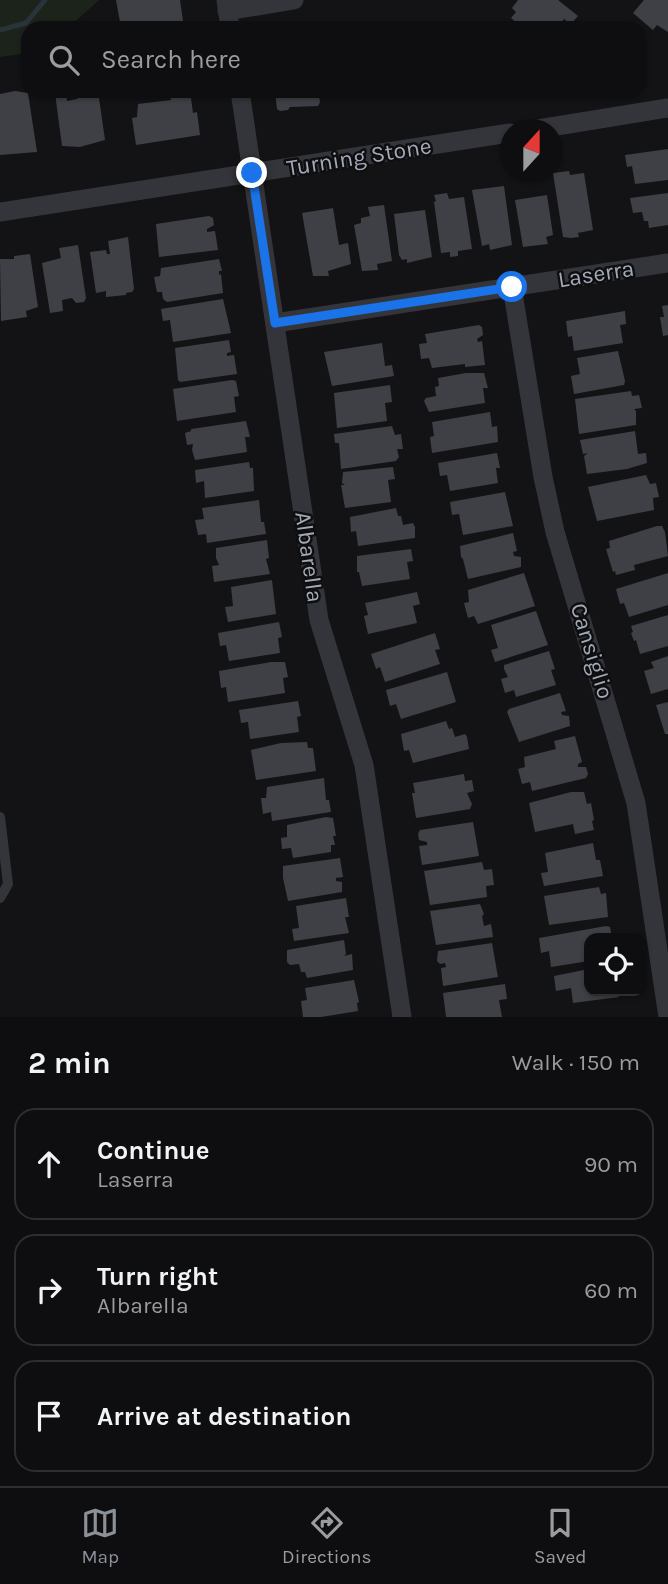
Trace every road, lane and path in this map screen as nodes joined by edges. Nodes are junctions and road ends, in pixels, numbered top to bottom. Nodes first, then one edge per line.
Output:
1 (293, 0) edge
2 (228, 13) edge
3 (241, 98) edge
4 (668, 108) edge
5 (563, 125) edge
6 (500, 135) edge
7 (252, 173) junction
8 (0, 212) edge
9 (668, 263) edge
10 (512, 287) junction
11 (275, 323) junction
12 (0, 817) edge
13 (0, 898) edge
14 (402, 1017) edge
15 (668, 1017) edge

1 - 2 street
3 - 7 street, Albarella
4 - 5 street
6 - 7 street, Turning Stone
7 - 8 street, Turning Stone
7 - 11 street, Albarella
9 - 10 street, Laserra
10 - 11 street, Laserra
10 - 15 street, Cansiglio
11 - 14 street, Albarella
12 - 13 lane

